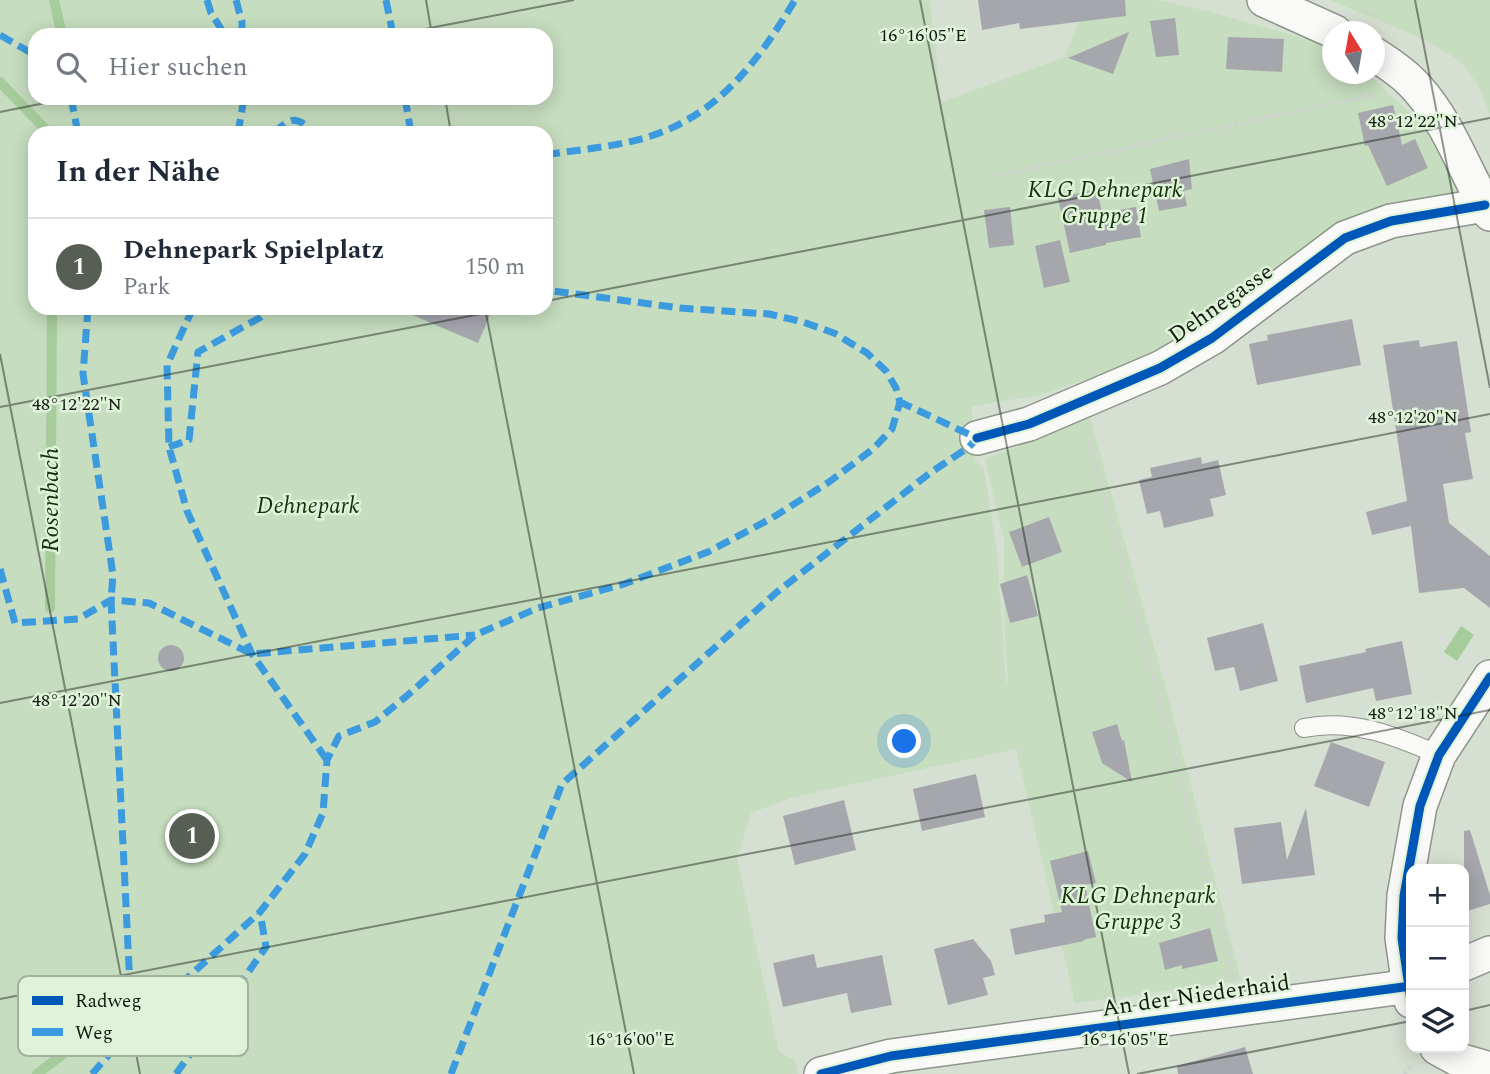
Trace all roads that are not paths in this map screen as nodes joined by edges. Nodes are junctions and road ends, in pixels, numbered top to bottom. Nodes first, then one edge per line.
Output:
1 (1264, 0) edge
2 (1322, 26) edge
3 (1385, 61) edge
4 (1487, 210) edge
5 (977, 438) dead end
6 (1490, 677) edge
7 (1304, 727) dead end
8 (1439, 755) junction
9 (1490, 953) edge
10 (1469, 962) edge
11 (1410, 990) edge
12 (1406, 992) edge
13 (1446, 1053) edge
14 (1490, 1069) edge
15 (821, 1074) edge

1 - 2 street
3 - 4 street
4 - 5 street, Dehnegasse
6 - 8 street
7 - 8 lane
8 - 11 street
9 - 10 street
12 - 15 street, An der Niederhaid
13 - 14 street

